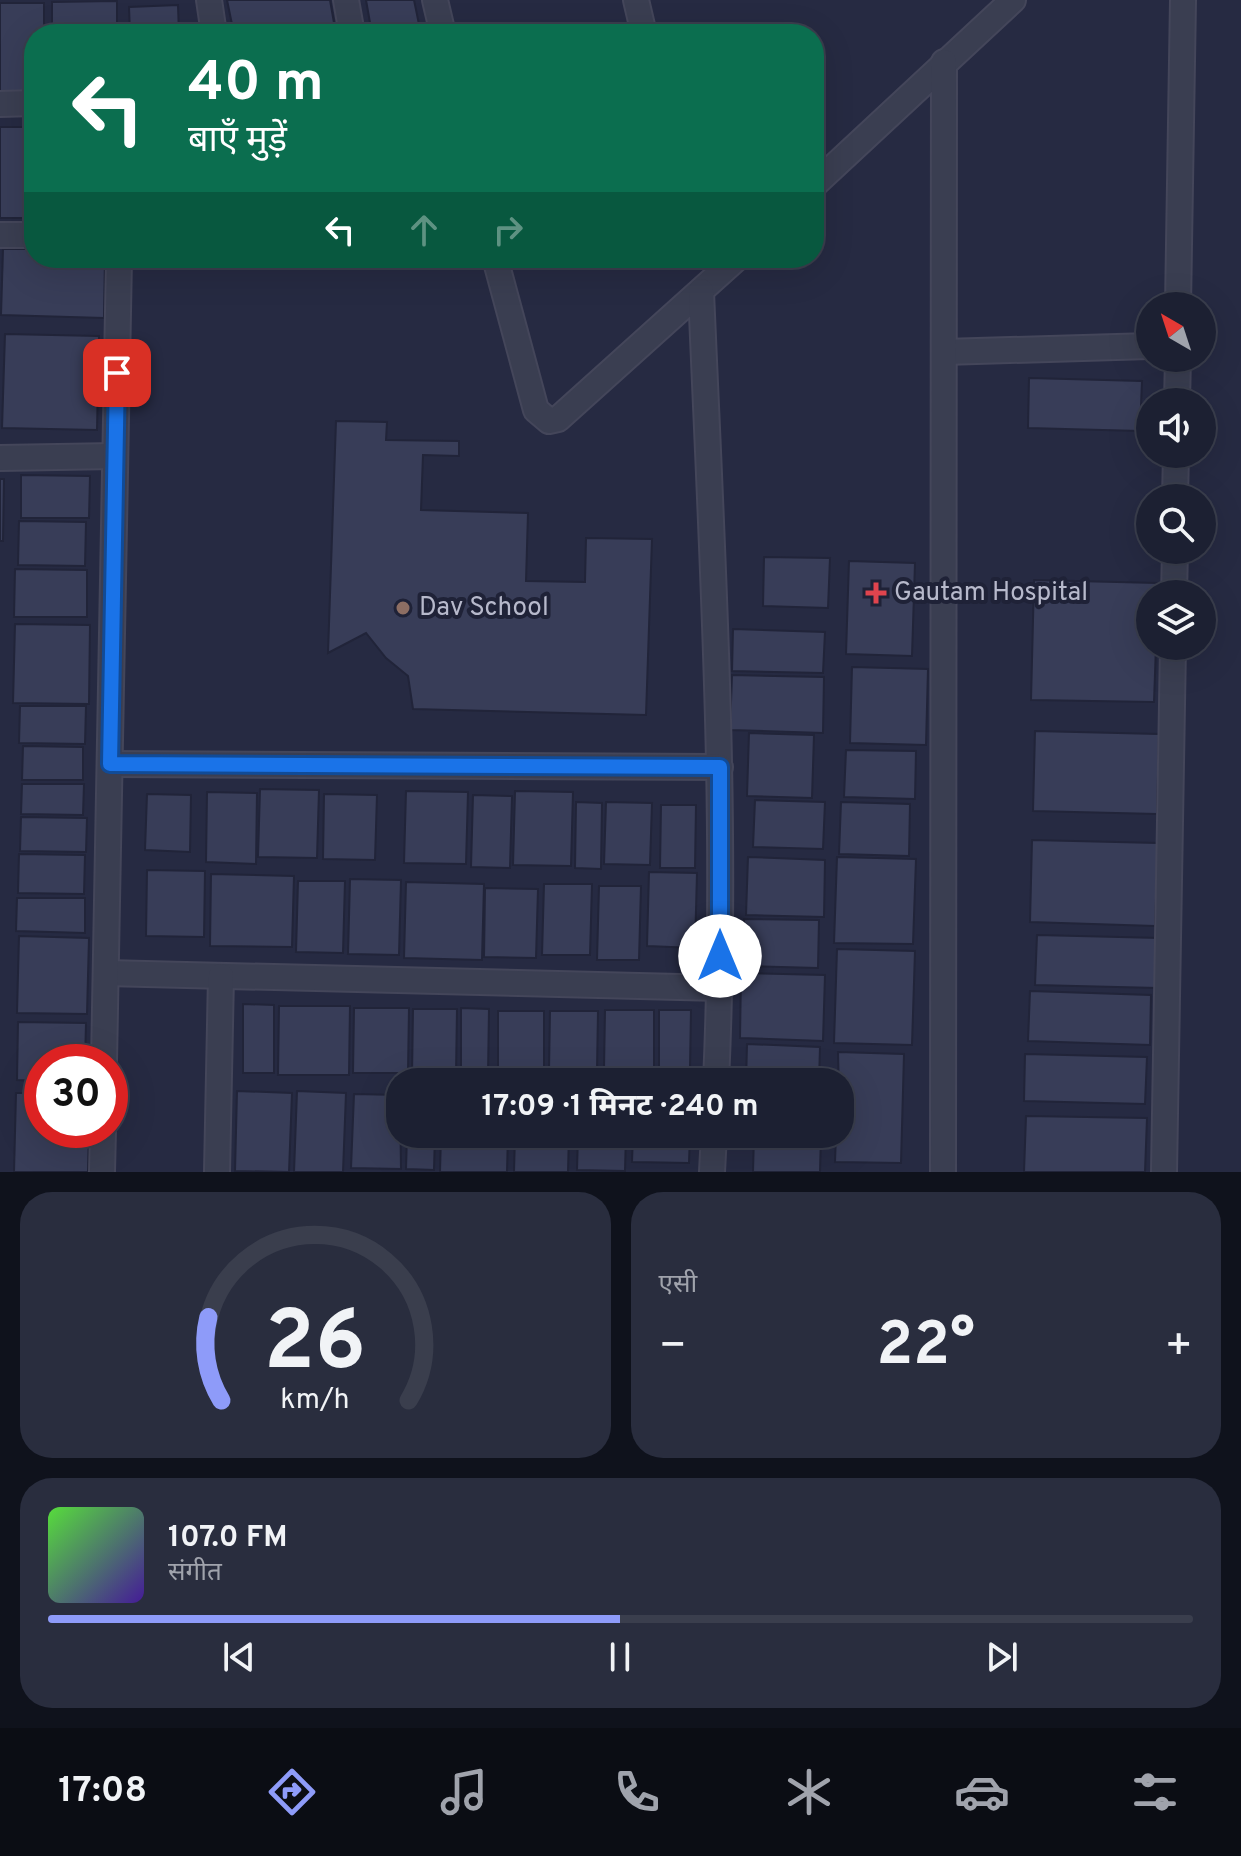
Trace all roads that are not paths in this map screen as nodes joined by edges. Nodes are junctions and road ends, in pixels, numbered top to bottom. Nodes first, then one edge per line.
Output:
1 (209, 0) edge
2 (346, 0) edge
3 (435, 0) edge
4 (636, 0) edge
5 (1013, 0) edge
6 (1183, 0) edge
7 (213, 24) edge
8 (350, 24) edge
9 (441, 24) edge
10 (642, 24) edge
11 (944, 62) junction
12 (24, 103) edge
13 (0, 104) edge
14 (824, 176) edge
15 (0, 235) edge
16 (24, 235) edge
17 (119, 268) edge
18 (498, 268) edge
19 (726, 268) edge
20 (701, 291) junction
21 (1178, 292) edge
22 (1136, 346) edge
23 (944, 352) junction
24 (115, 456) junction
25 (0, 458) edge
26 (1173, 660) edge
27 (110, 764) junction
28 (720, 767) junction
29 (106, 973) junction
30 (221, 976) junction
31 (720, 988) junction
32 (104, 1044) edge
33 (717, 1068) edge
34 (103, 1148) edge
35 (713, 1148) edge
36 (102, 1172) edge
37 (217, 1172) edge
38 (712, 1172) edge
39 (943, 1172) edge
40 (1164, 1172) edge

1 - 7 street
2 - 8 street
3 - 9 street
4 - 10 street
5 - 11 street
6 - 21 street
11 - 14 street
11 - 23 street
12 - 13 street
15 - 16 street
17 - 24 street
18 - 20 street
19 - 20 street
20 - 28 street
22 - 23 street
23 - 39 street
24 - 25 street
24 - 27 street
26 - 40 street
27 - 28 street
27 - 29 street
28 - 31 street
29 - 30 street
29 - 32 street
30 - 31 street
30 - 37 street
31 - 33 street
34 - 36 street
35 - 38 street

